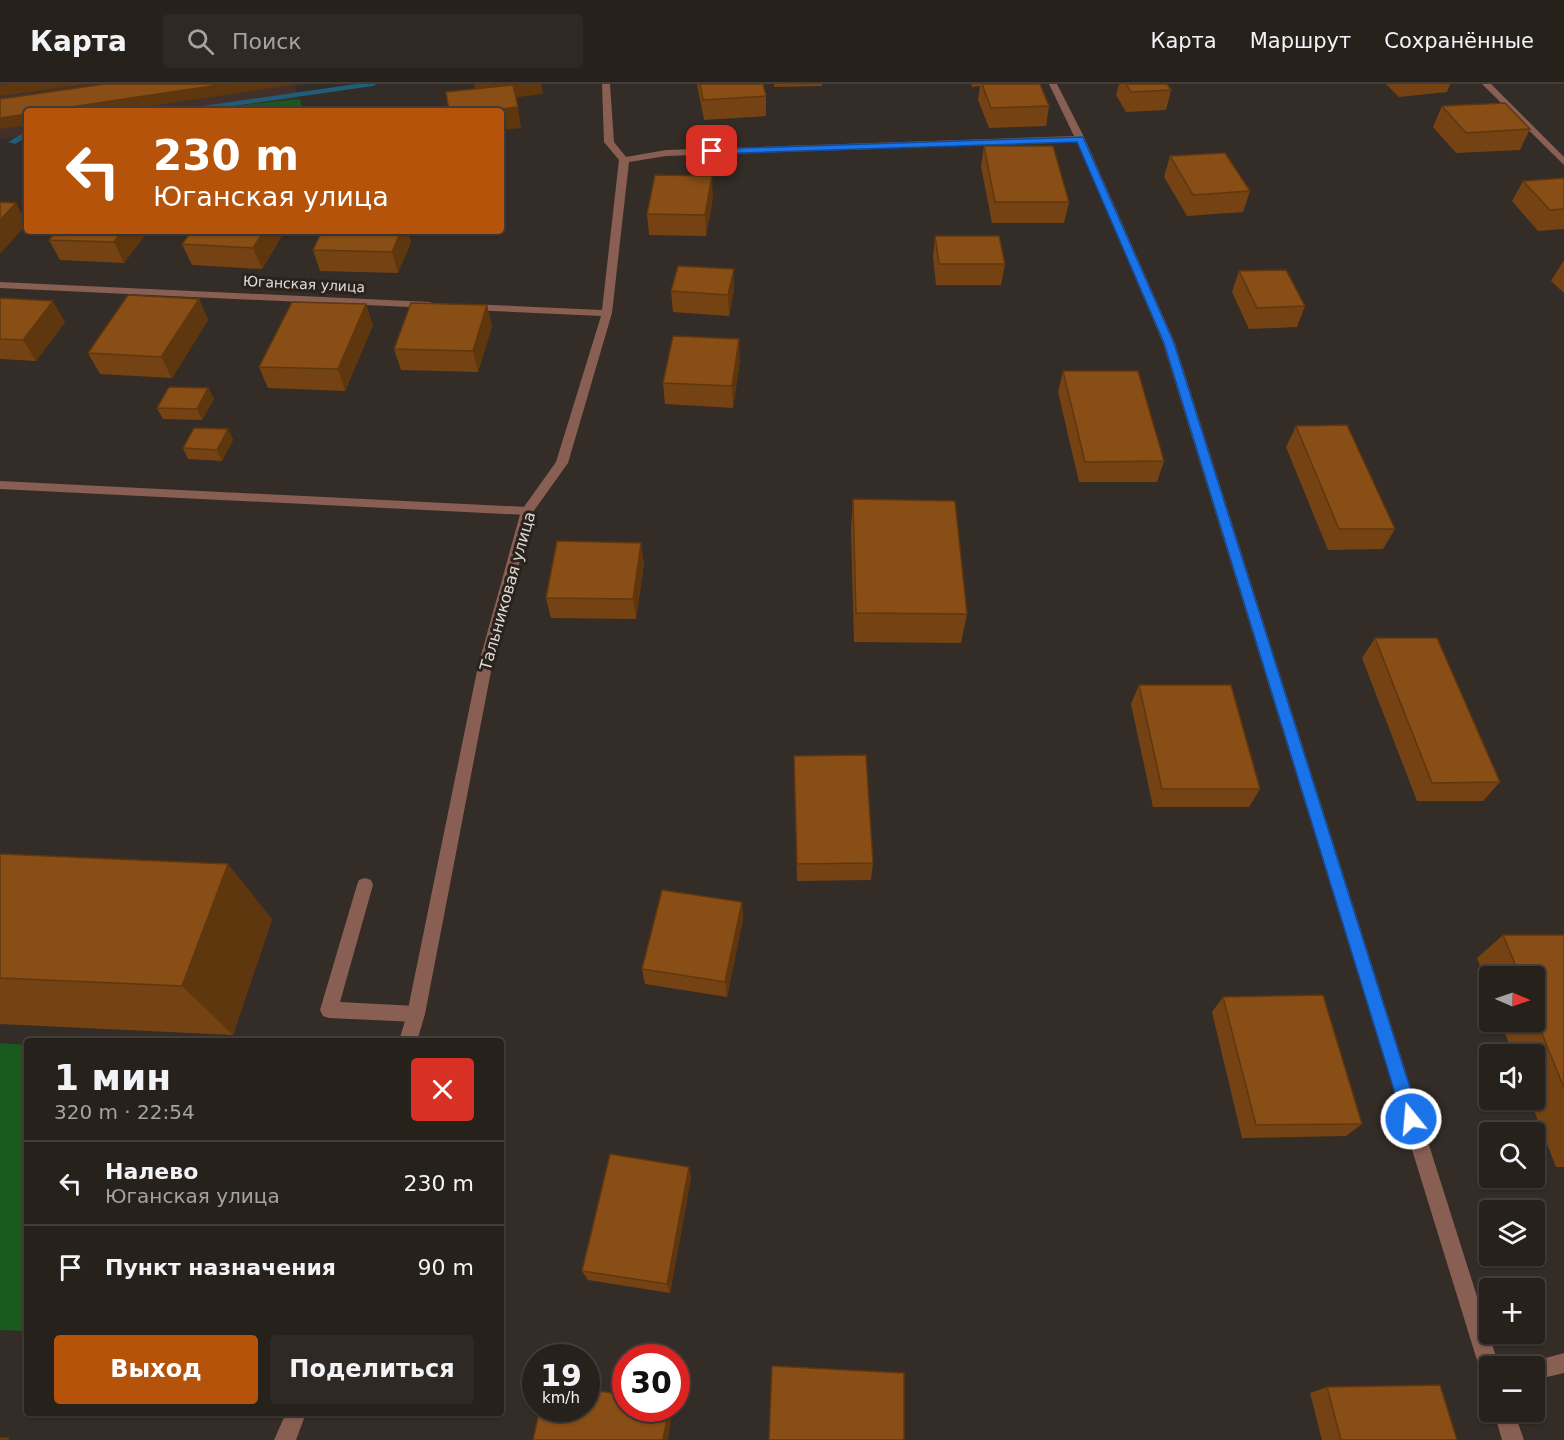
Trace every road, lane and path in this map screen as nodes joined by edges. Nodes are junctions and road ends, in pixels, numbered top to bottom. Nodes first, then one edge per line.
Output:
1 (606, 84) edge
2 (1053, 84) edge
3 (1486, 84) edge
4 (1080, 139) junction
5 (624, 160) junction
6 (1564, 162) edge
7 (0, 285) edge
8 (607, 314) junction
9 (0, 485) edge
10 (527, 511) junction
11 (365, 885) dead end
12 (416, 1014) junction
13 (409, 1038) edge
14 (1486, 1356) edge
15 (1564, 1363) edge
16 (1545, 1367) edge
17 (295, 1416) edge
18 (1508, 1422) edge
19 (285, 1440) edge
20 (1514, 1440) edge

1 - 5 street
2 - 4 street
3 - 6 street
4 - 5 street
4 - 14 street
5 - 8 street, Тальниковая улица
7 - 8 street, Юганская улица
8 - 10 street, Тальниковая улица
9 - 10 street
10 - 12 street, Тальниковая улица
11 - 12 street
12 - 13 street, Тальниковая улица
15 - 16 street
17 - 19 street
18 - 20 street

